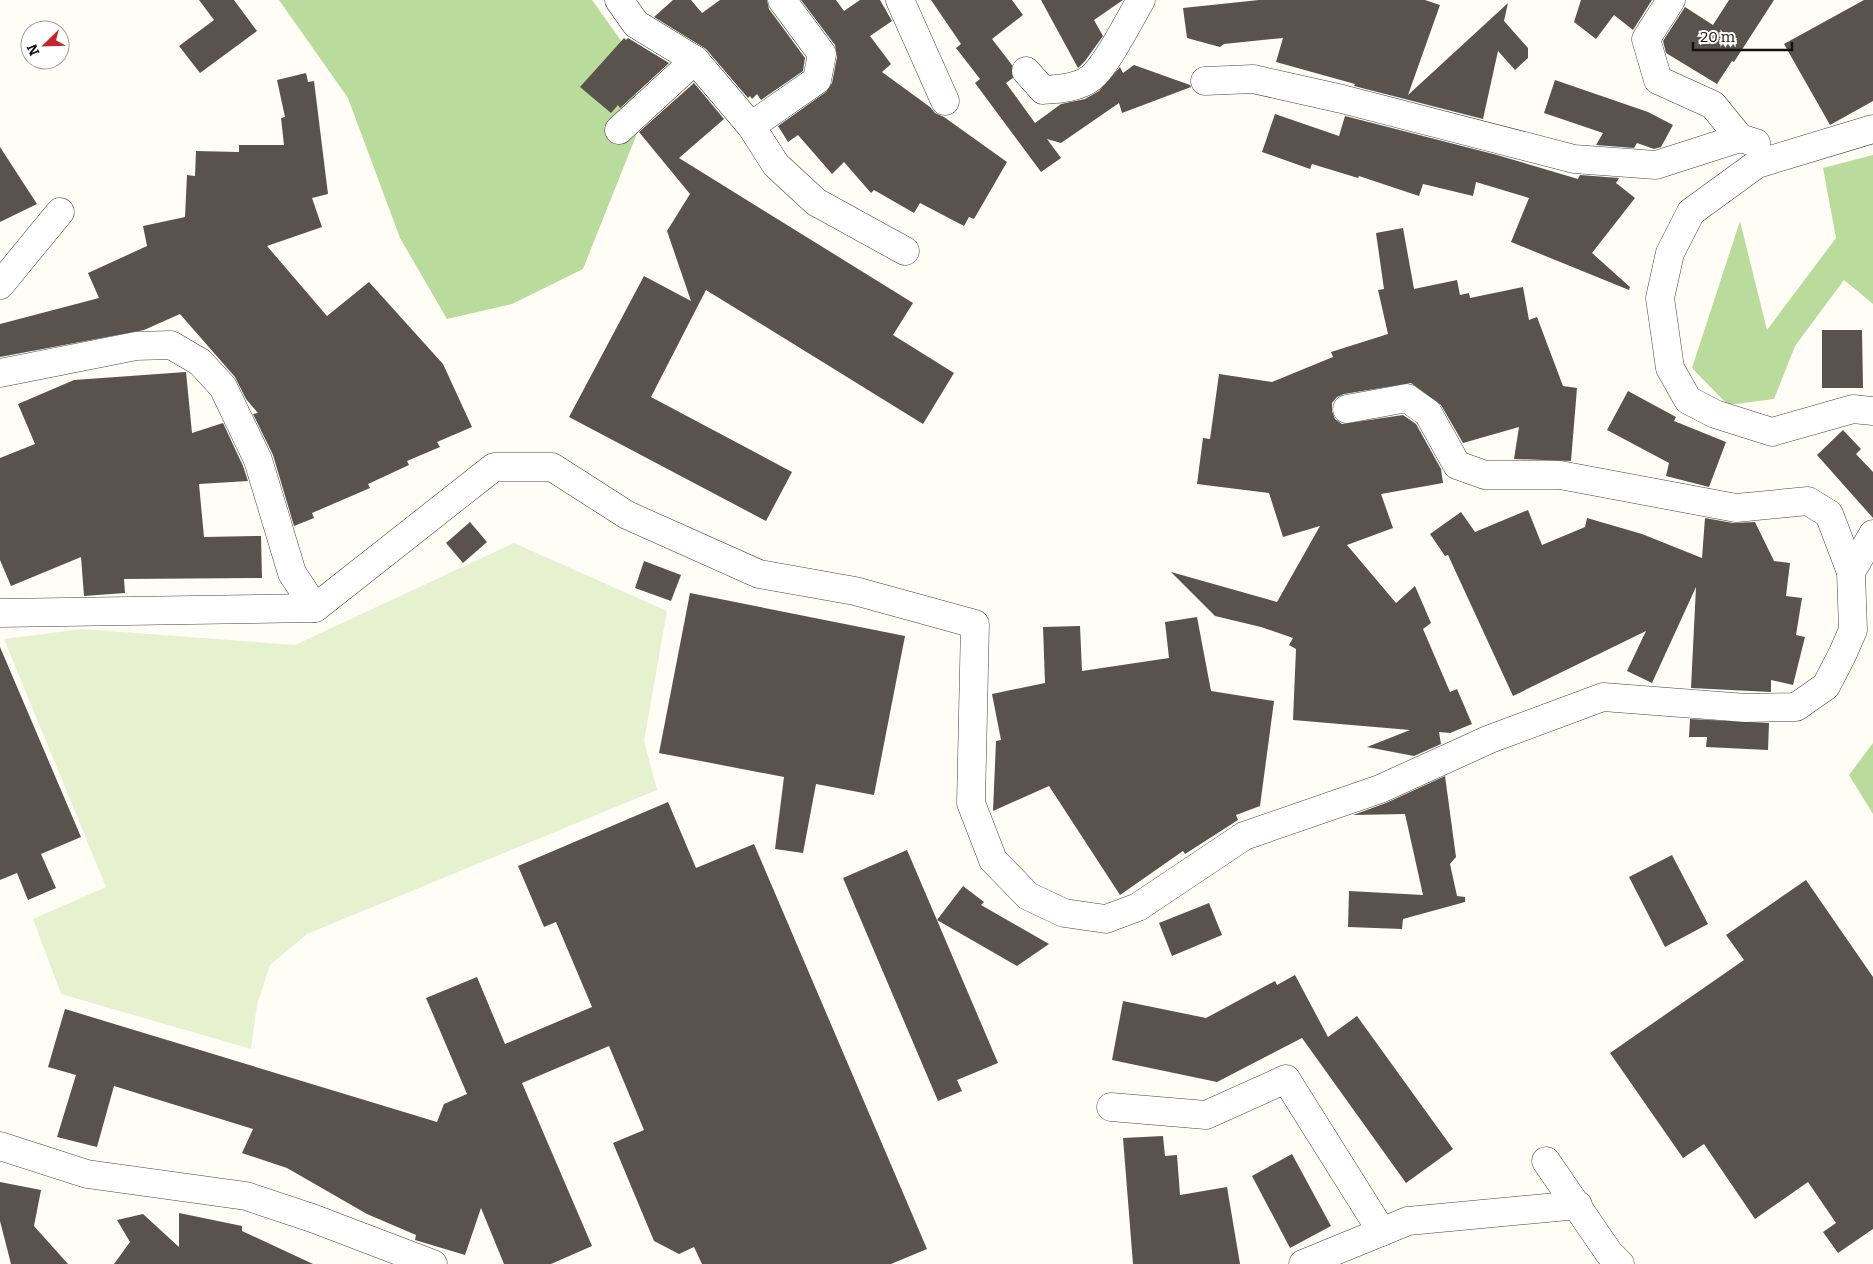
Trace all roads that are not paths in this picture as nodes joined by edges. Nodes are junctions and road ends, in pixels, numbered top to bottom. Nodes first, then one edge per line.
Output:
1 (619, 0) edge
2 (782, 0) edge
3 (900, 0) edge
4 (1140, 0) edge
5 (1671, 0) edge
6 (695, 60) junction
7 (1026, 70) dead end
8 (1205, 81) dead end
9 (945, 101) dead end
10 (751, 126) junction
11 (1873, 129) edge
12 (619, 130) dead end
13 (1740, 138) junction
14 (1791, 154) junction
15 (60, 212) dead end
16 (905, 251) dead end
17 (0, 284) edge
18 (0, 373) edge
19 (1346, 409) dead end
20 (1873, 411) edge
21 (1873, 534) edge
22 (1851, 572) junction
23 (315, 608) junction
24 (0, 613) edge
25 (1111, 1107) dead end
26 (4, 1148) edge
27 (1546, 1161) dead end
28 (1578, 1205) junction
29 (1382, 1232) junction
30 (432, 1264) edge
31 (1303, 1264) edge
32 (1620, 1264) edge

1 - 6 street
2 - 10 street
3 - 9 street
4 - 7 street
5 - 13 street
6 - 10 street
6 - 12 street
8 - 13 street
10 - 16 street
11 - 14 street
13 - 14 street
14 - 20 street
15 - 17 street
18 - 23 street
19 - 22 street
21 - 22 street
22 - 23 street
23 - 24 street
25 - 29 street
26 - 30 street
27 - 28 street
28 - 29 street
28 - 32 street
29 - 31 street

